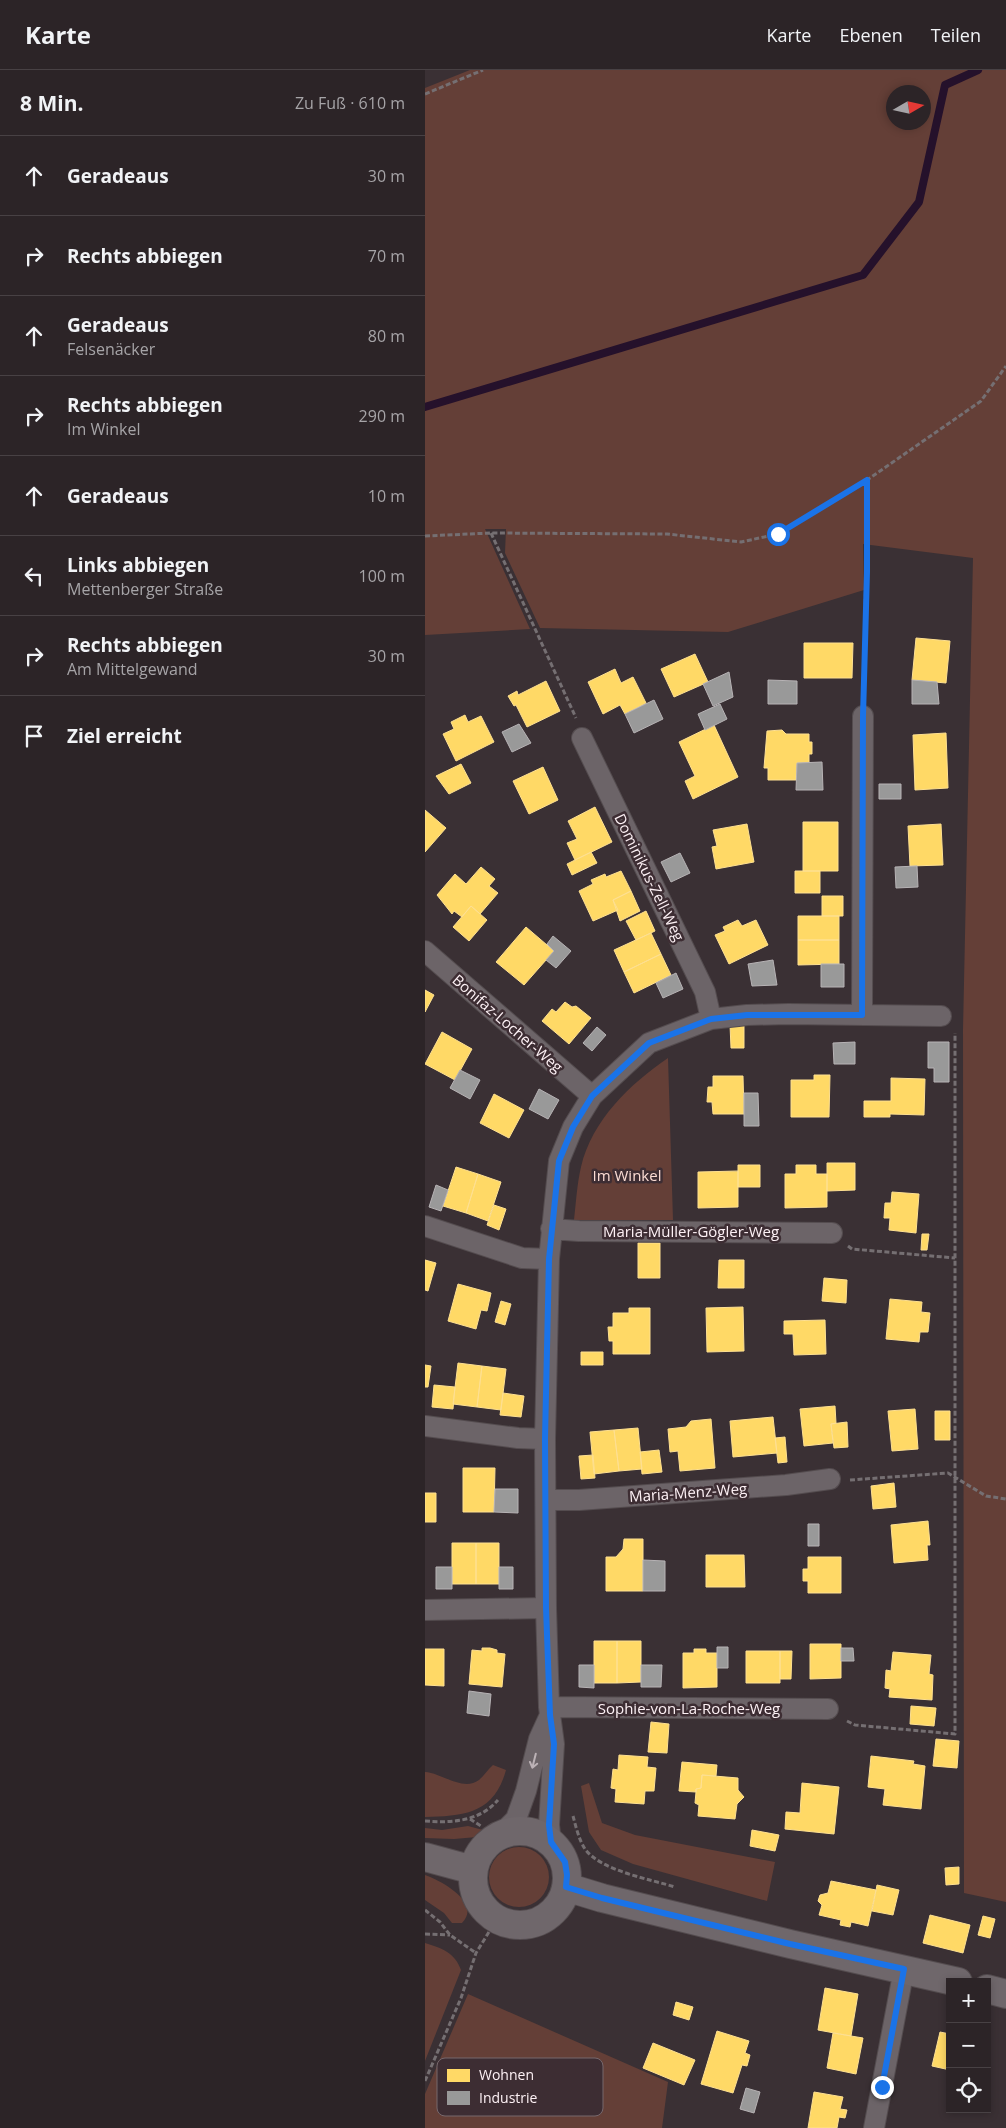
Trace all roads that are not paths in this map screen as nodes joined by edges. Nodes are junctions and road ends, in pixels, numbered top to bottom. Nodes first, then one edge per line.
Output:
1 (863, 716) road end
2 (582, 738) road end
3 (425, 951) edge
4 (862, 1015) junction
5 (941, 1016) road end
6 (711, 1019) junction
7 (592, 1096) junction
8 (425, 1226) edge
9 (551, 1229) junction
10 (832, 1233) road end
11 (549, 1259) junction
12 (425, 1426) edge
13 (545, 1439) junction
14 (830, 1479) road end
15 (546, 1500) junction
16 (546, 1608) junction
17 (425, 1610) edge
18 (828, 1709) road end
19 (550, 1711) junction
20 (501, 1834) junction
21 (551, 1842) junction
22 (425, 1857) edge
23 (473, 1870) junction
24 (566, 1887) junction
25 (904, 1969) junction
26 (946, 1979) edge
27 (991, 1990) edge
28 (1006, 1994) edge
29 (874, 2128) edge

1 - 4 street
2 - 6 street, Dominikus-Zell-Weg
3 - 7 street, Bonifaz-Locher-Weg
4 - 5 street
4 - 6 street
6 - 7 street
7 - 9 street
8 - 11 street
9 - 10 street, Maria-Müller-Gögler-Weg
9 - 11 street
11 - 13 street
12 - 13 street
13 - 15 street
14 - 15 street, Maria-Menz-Weg
15 - 16 street
16 - 17 street
16 - 19 street
18 - 19 street, Sophie-von-La-Roche-Weg
19 -> 20 street
19 - 21 street
20 - 21 main road
20 - 23 main road
21 - 24 main road
22 - 23 main road
23 - 24 main road
24 - 25 main road
25 - 26 main road
25 - 29 street
27 - 28 main road

